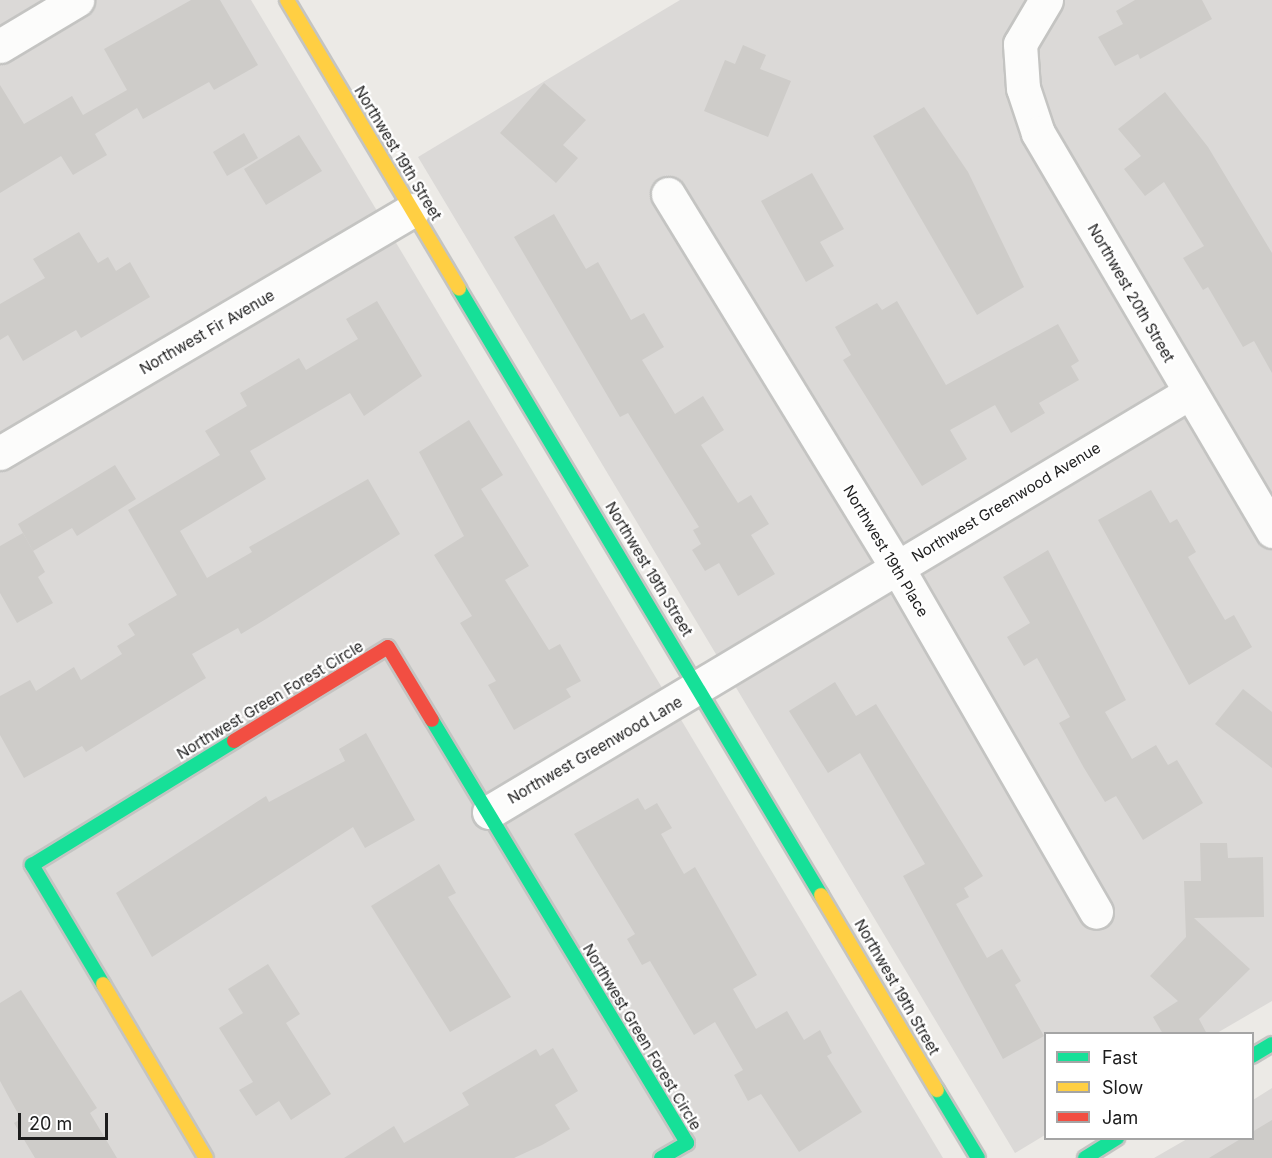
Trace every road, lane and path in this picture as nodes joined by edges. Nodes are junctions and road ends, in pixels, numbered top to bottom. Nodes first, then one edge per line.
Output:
1 (77, 0) edge
2 (287, 0) edge
3 (1046, 0) edge
4 (0, 46) edge
5 (668, 194) dead end
6 (413, 210) junction
7 (1189, 393) junction
8 (0, 453) edge
9 (1272, 531) edge
10 (897, 567) junction
11 (702, 687) junction
12 (489, 812) junction
13 (1096, 912) dead end
14 (1272, 1044) edge
15 (1254, 1055) edge
16 (1114, 1140) edge
17 (207, 1158) edge
18 (661, 1158) edge
19 (978, 1158) edge
20 (1085, 1158) edge

1 - 4 street
2 - 6 street, Northwest 19th Street
3 - 7 street, Northwest 20th Street
5 - 10 street, Northwest 19th Place
6 - 8 street, Northwest Fir Avenue
6 - 11 street, Northwest 19th Street
7 - 9 street, Northwest 20th Street
7 - 10 street, Northwest Greenwood Avenue
10 - 11 street, Northwest Greenwood Avenue
10 - 13 street, Northwest 19th Place
11 - 12 street, Northwest Greenwood Lane
11 - 19 street, Northwest 19th Street
12 - 17 street, Northwest Green Forest Circle
12 - 18 street, Northwest Green Forest Circle
14 - 15 street
16 - 20 street

